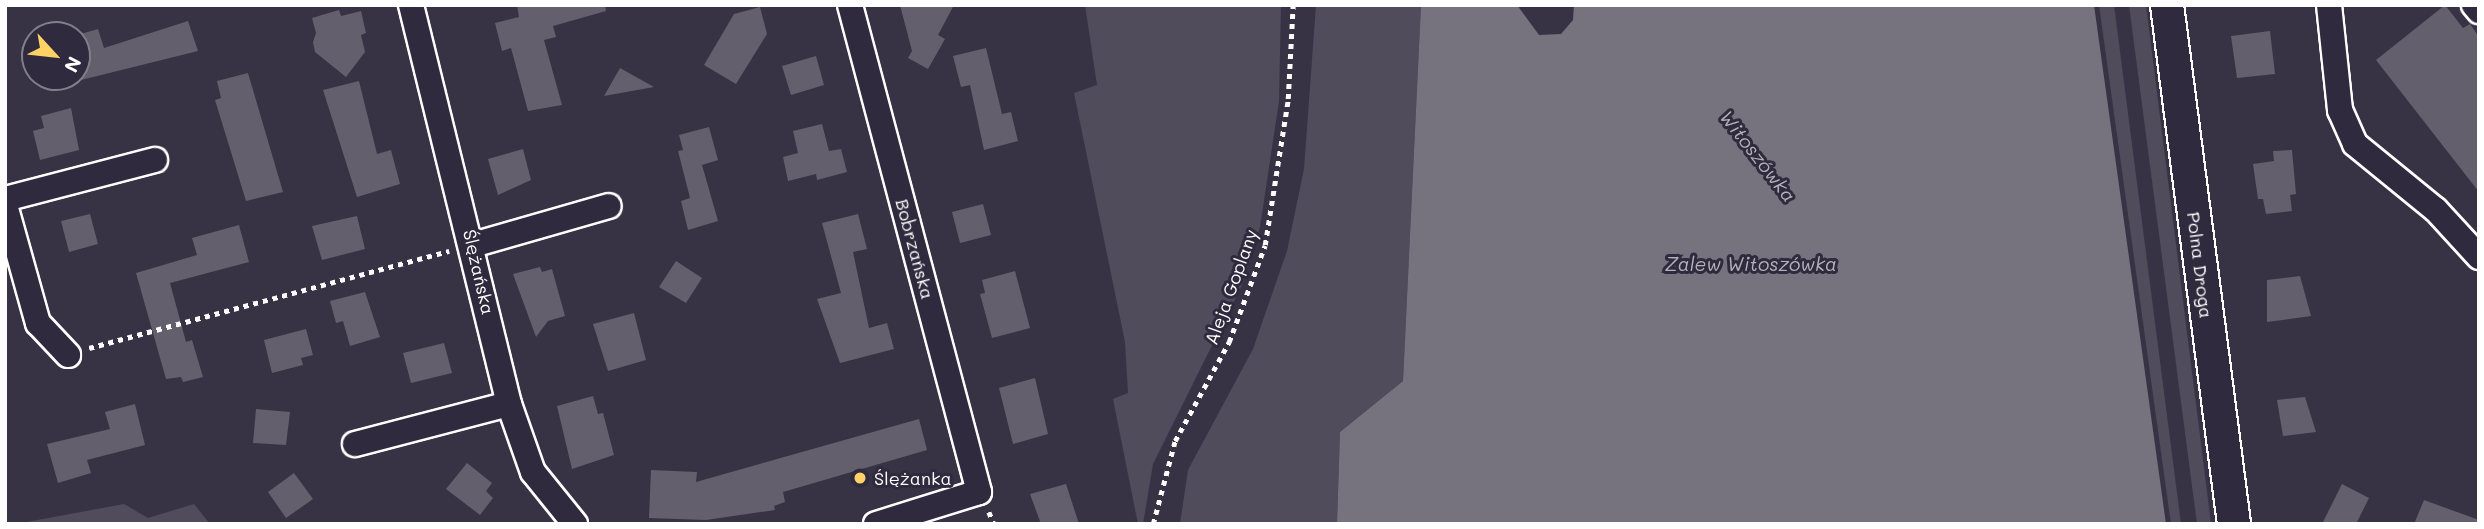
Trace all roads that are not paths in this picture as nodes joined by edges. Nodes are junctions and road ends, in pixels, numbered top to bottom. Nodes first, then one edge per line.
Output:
1 (411, 5) edge
2 (850, 5) edge
3 (2167, 5) edge
4 (2329, 5) edge
5 (2474, 5) edge
6 (2479, 11) edge
7 (155, 160) dead end
8 (5, 199) edge
9 (5, 205) edge
10 (610, 206) dead end
11 (473, 245) junction
12 (2479, 257) edge
13 (68, 355) road end
14 (509, 404) junction
15 (355, 444) dead end
16 (575, 524) edge
17 (876, 524) edge
18 (2234, 524) edge

1 - 11 street, Ślężańska
2 - 17 street, Bobrzańska
3 - 18 street, Polna Droga
4 - 12 street
5 - 6 street
7 - 8 street
9 - 13 street
10 - 11 street
11 - 14 street, Ślężańska
14 - 15 street
14 - 16 street, Ślężańska

